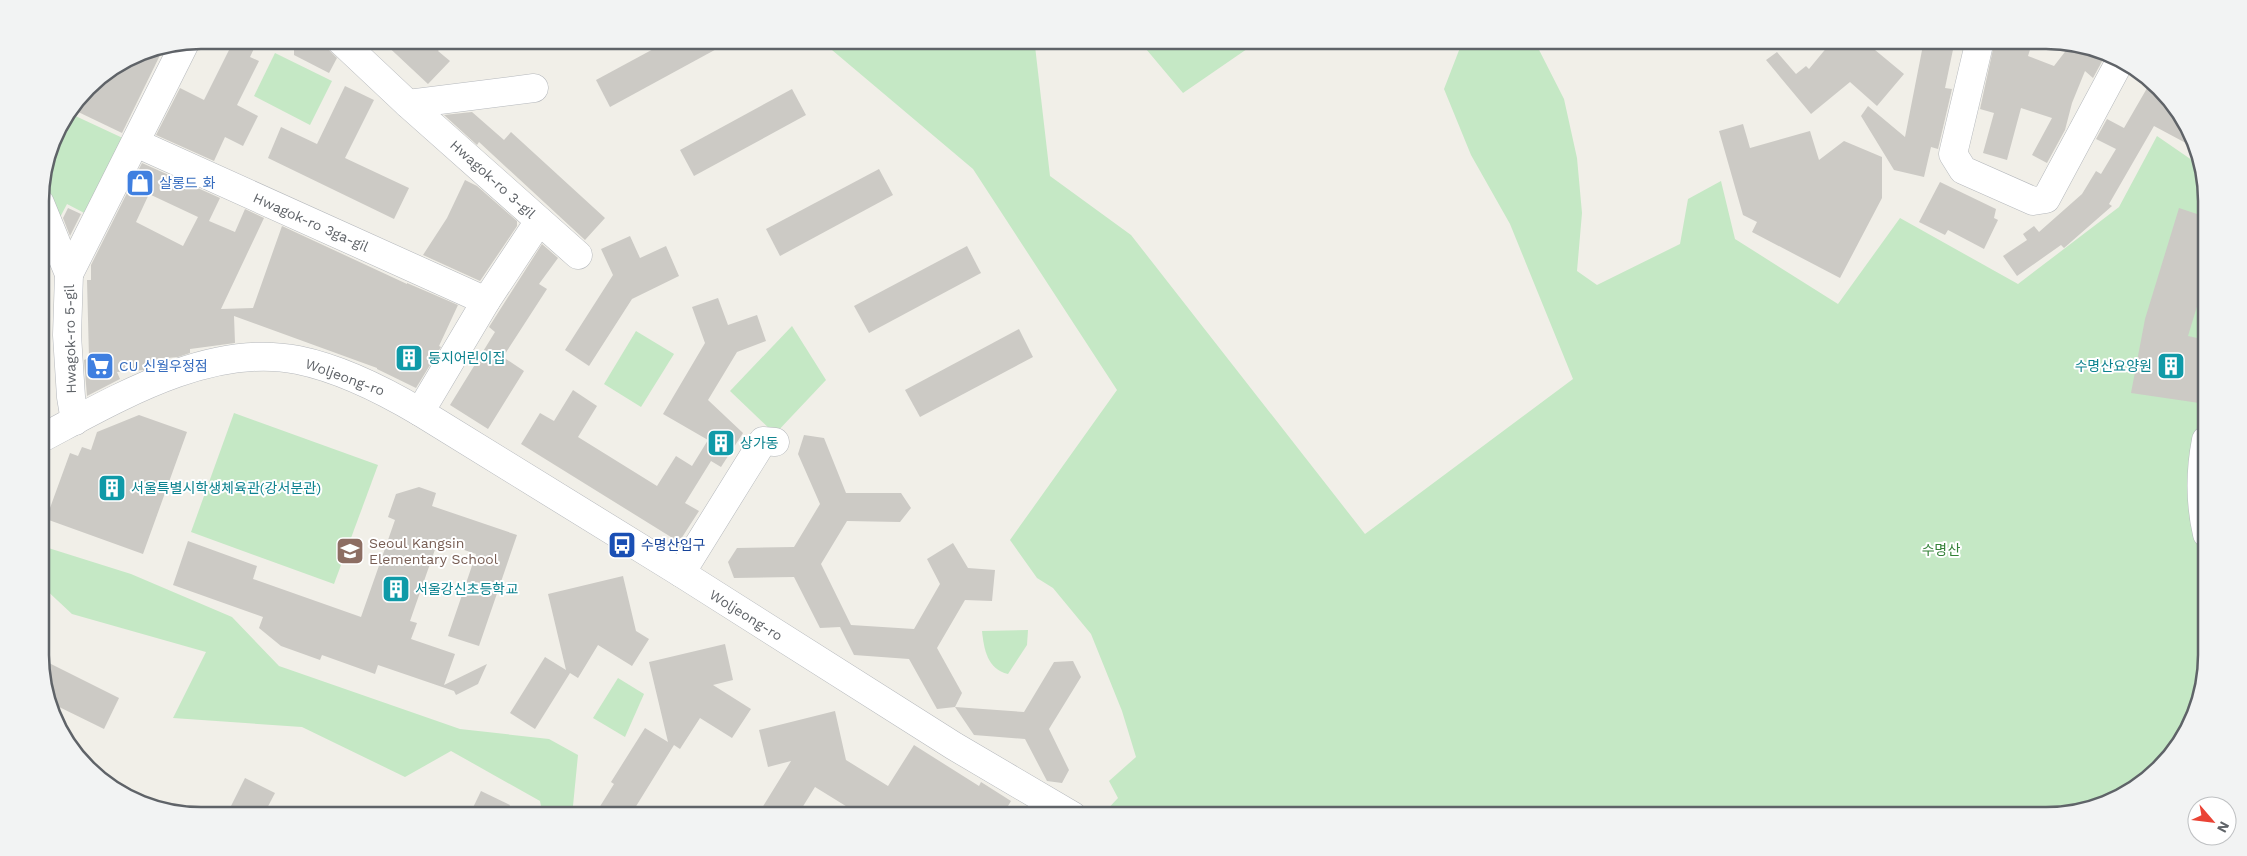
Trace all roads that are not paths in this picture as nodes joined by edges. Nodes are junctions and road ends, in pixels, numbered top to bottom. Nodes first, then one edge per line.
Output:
1 (350, 49) edge
2 (1978, 49) edge
3 (181, 50) edge
4 (2118, 66) edge
5 (534, 88) dead end
6 (408, 104) junction
7 (136, 142) junction
8 (539, 221) junction
9 (49, 225) edge
10 (578, 255) dead end
11 (69, 274) junction
12 (486, 301) junction
13 (420, 412) junction
14 (75, 421) junction
15 (49, 434) edge
16 (775, 442) dead end
17 (681, 573) junction
18 (1058, 807) edge

1 - 6 street, Hwagok-ro 3-gil
2 - 4 street
3 - 7 street
5 - 6 street
6 - 8 street, Hwagok-ro 3-gil
7 - 11 street
7 - 12 street, Hwagok-ro 3ga-gil
8 - 10 street, Hwagok-ro 3-gil
8 - 12 street
9 - 11 street, Hwagok-ro 5-gil
11 - 14 street, Hwagok-ro 5-gil
12 - 13 street
13 - 14 street, Woljeong-ro
13 - 17 street, Woljeong-ro
14 - 15 street, Woljeong-ro
16 - 17 street
17 - 18 street, Woljeong-ro

